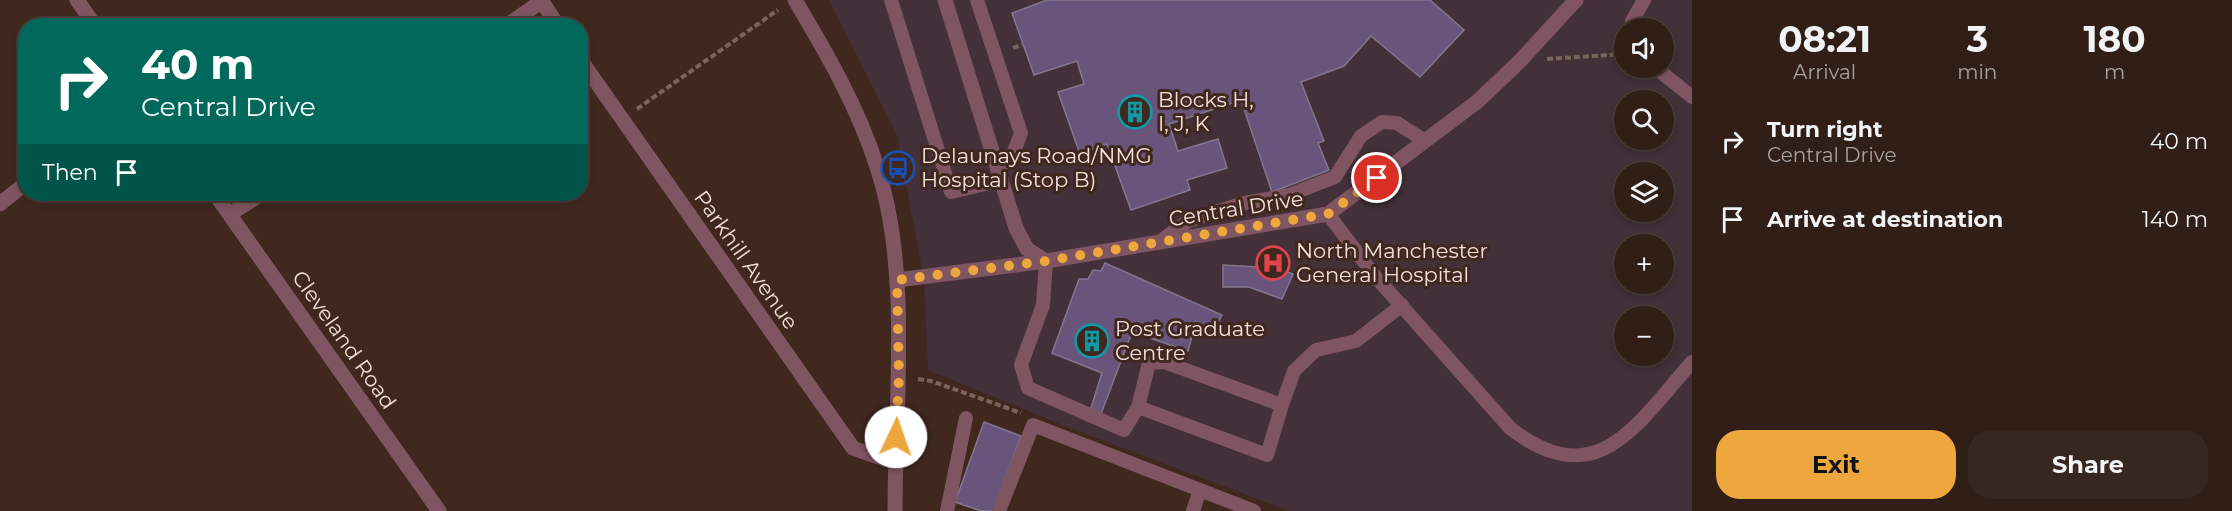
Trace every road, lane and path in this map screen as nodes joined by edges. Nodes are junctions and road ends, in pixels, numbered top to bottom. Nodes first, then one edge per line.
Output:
1 (77, 0) edge
2 (891, 0) edge
3 (945, 0) edge
4 (977, 0) edge
5 (1575, 0) edge
6 (1644, 0) edge
7 (541, 1) edge
8 (789, 3) edge
9 (89, 18) edge
10 (517, 18) edge
11 (553, 18) edge
12 (1634, 18) edge
13 (1614, 55) edge
14 (1520, 61) junction
15 (588, 71) edge
16 (1668, 78) edge
17 (1692, 97) edge
18 (621, 119) junction
19 (1425, 141) junction
20 (1000, 173) junction
21 (18, 189) edge
22 (220, 201) edge
23 (250, 201) edge
24 (0, 204) edge
25 (230, 214) junction
26 (1328, 214) junction
27 (1158, 243) junction
28 (1046, 261) junction
29 (897, 280) junction
30 (1402, 305) junction
31 (1692, 362) edge
32 (899, 377) junction
33 (1282, 405) junction
34 (1138, 407) junction
35 (966, 418) dead end
36 (1032, 425) junction
37 (895, 457) junction
38 (1200, 490) junction
39 (439, 511) edge
40 (896, 511) edge
41 (946, 511) edge
42 (999, 511) edge
43 (1193, 511) edge
44 (1254, 511) edge

1 - 9 street
2 - 20 lane
3 - 20 street
4 - 20 lane
5 - 14 street, Central Drive
6 - 12 lane
7 - 10 street
7 - 11 street
8 - 18 path
8 - 29 street
13 - 14 path
14 - 19 street, Central Drive
15 - 18 street, Parkhill Avenue
16 - 17 lane
18 - 37 street, Parkhill Avenue
19 - 26 street, Central Drive
19 - 27 lane
20 - 28 street
21 - 24 street
22 - 25 street, Cleveland Road
23 - 25 street
25 - 39 street, Cleveland Road
26 - 27 street, Central Drive
26 - 30 lane
27 - 28 street, Central Drive
28 - 29 street, Central Drive
28 - 34 lane
29 - 32 street
30 - 31 lane
30 - 33 lane
32 - 36 path
32 - 37 street
33 - 34 lane
33 - 34 lane
35 - 41 lane
36 - 38 lane
36 - 42 lane
37 - 40 street
38 - 43 lane
38 - 44 lane

